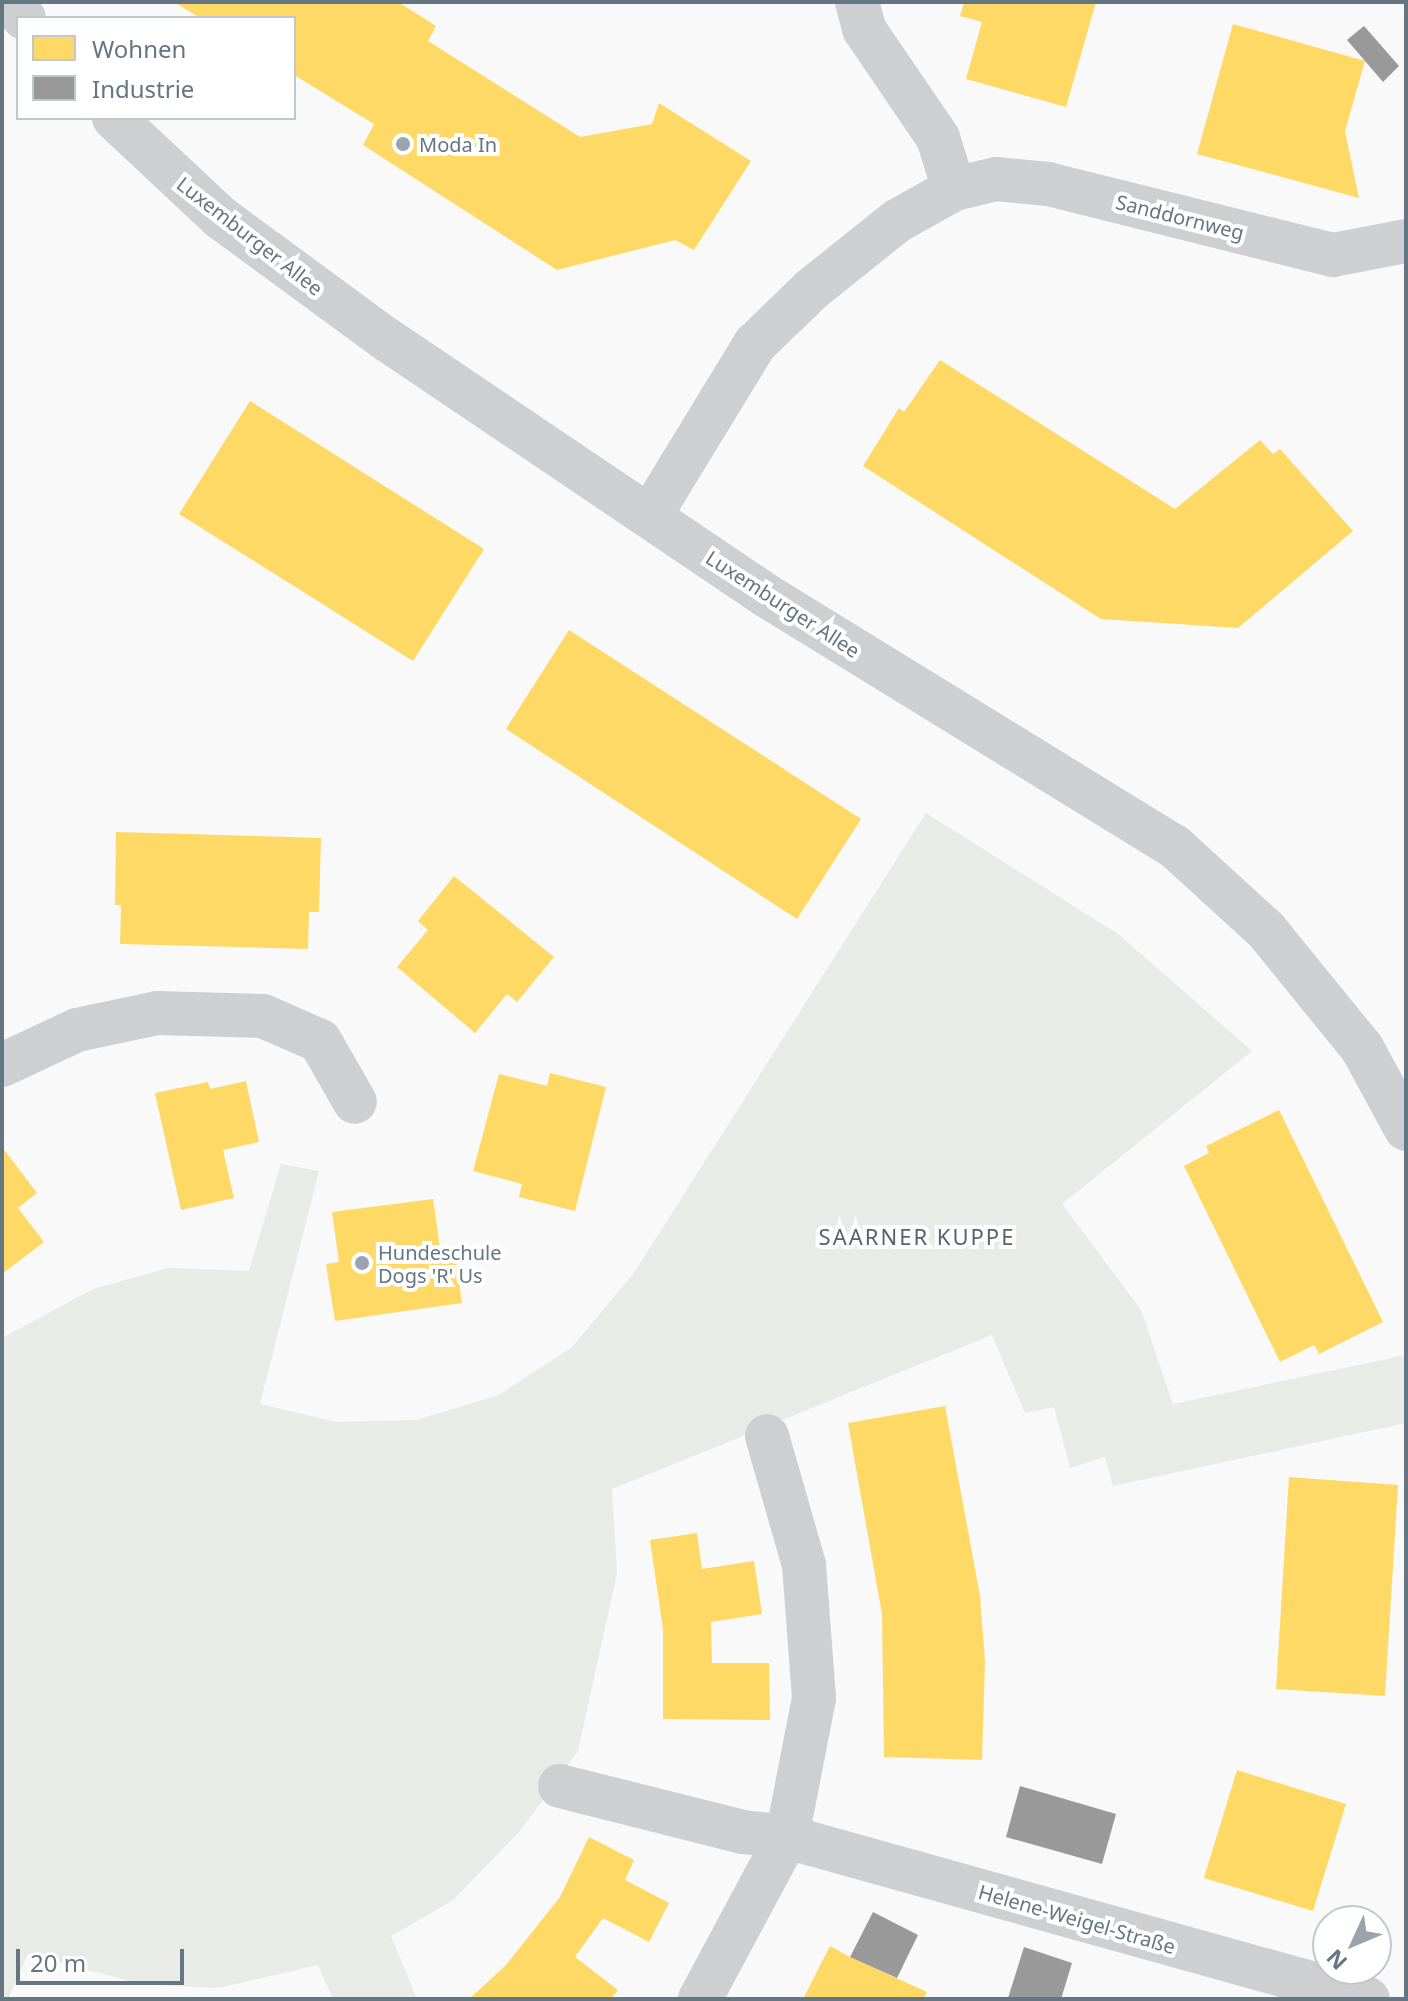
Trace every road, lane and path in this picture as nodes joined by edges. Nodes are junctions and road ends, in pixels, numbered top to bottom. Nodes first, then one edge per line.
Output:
1 (857, 2) edge
2 (116, 120) edge
3 (954, 189) junction
4 (1406, 241) edge
5 (650, 516) junction
6 (2, 1065) edge
7 (355, 1102) dead end
8 (1406, 1129) edge
9 (767, 1436) dead end
10 (560, 1786) dead end
11 (787, 1837) junction
12 (700, 1999) edge
13 (1368, 1999) edge

1 - 3 street
2 - 5 street, Luxemburger Allee
3 - 4 street, Sanddornweg
3 - 5 street, Sanddornweg
5 - 8 street, Luxemburger Allee
6 - 7 street
9 - 11 street
10 - 11 street, Helene-Weigel-Straße
11 - 12 street
11 - 13 street, Helene-Weigel-Straße

